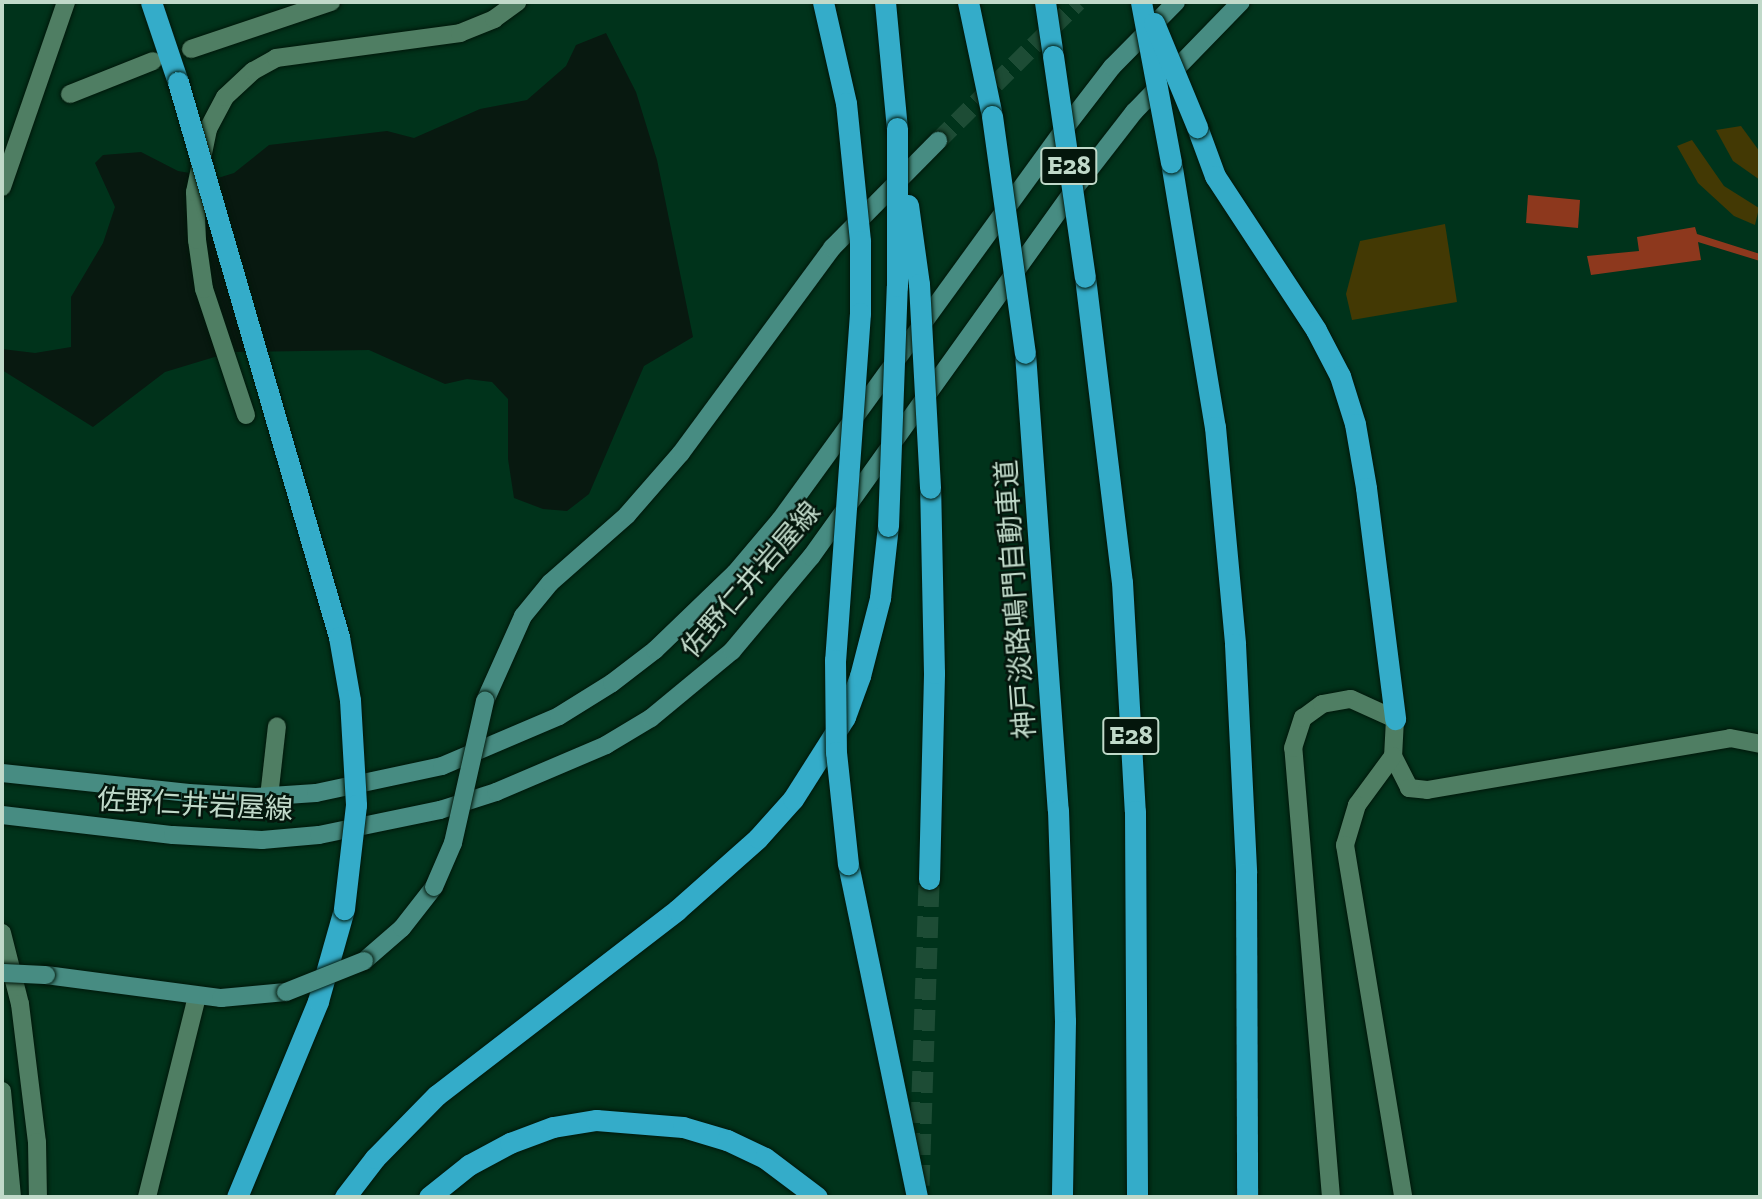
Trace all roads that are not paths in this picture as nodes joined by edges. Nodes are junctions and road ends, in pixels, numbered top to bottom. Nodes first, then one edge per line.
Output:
1 (66, 2) edge
2 (151, 2) edge
3 (331, 2) edge
4 (517, 2) edge
5 (823, 2) edge
6 (885, 2) edge
7 (968, 2) edge
8 (1045, 2) edge
9 (1143, 2) edge
10 (1176, 2) edge
11 (1241, 2) edge
12 (191, 49) dead end
13 (153, 61) dead end
14 (70, 94) dead end
15 (897, 128) junction
16 (938, 141) tunnel mouth
17 (2, 187) edge
18 (247, 415) dead end
19 (1395, 719) junction
20 (277, 726) dead end
21 (1760, 744) edge
22 (1394, 756) junction
23 (2, 773) edge
24 (269, 797) junction
25 (2, 815) edge
26 (929, 879) tunnel mouth
27 (2, 933) edge
28 (5, 966) edge
29 (197, 996) junction
30 (2, 1091) edge
31 (12, 1197) edge
32 (38, 1197) edge
33 (147, 1197) edge
34 (237, 1197) edge
35 (345, 1197) edge
36 (429, 1197) edge
37 (817, 1197) edge
38 (916, 1197) edge
39 (1062, 1197) edge
40 (1137, 1197) edge
41 (1247, 1197) edge
42 (1331, 1197) edge
43 (1403, 1197) edge

1 - 17 street
2 - 34 highway, bridge
3 - 12 street
4 - 18 street, bridge
5 - 38 highway, bridge
6 - 15 highway
7 - 39 highway, 神戸淡路鳴門自動車道 / E28, bridge
8 - 40 highway, E28, bridge
9 - 19 highway, bridge
9 - 41 highway, bridge
10 - 24 main road, 佐野仁井岩屋線
11 - 25 main road, 佐野仁井岩屋線
13 - 14 street
15 - 26 highway, bridge
15 - 35 highway, bridge
16 - 29 main road, bridge
19 - 22 street
19 - 42 street
20 - 24 street
21 - 22 street
22 - 43 street
23 - 24 main road, 佐野仁井岩屋線
27 - 28 street
28 - 29 main road, bridge
28 - 32 street
29 - 33 street
30 - 31 street
36 - 37 highway

